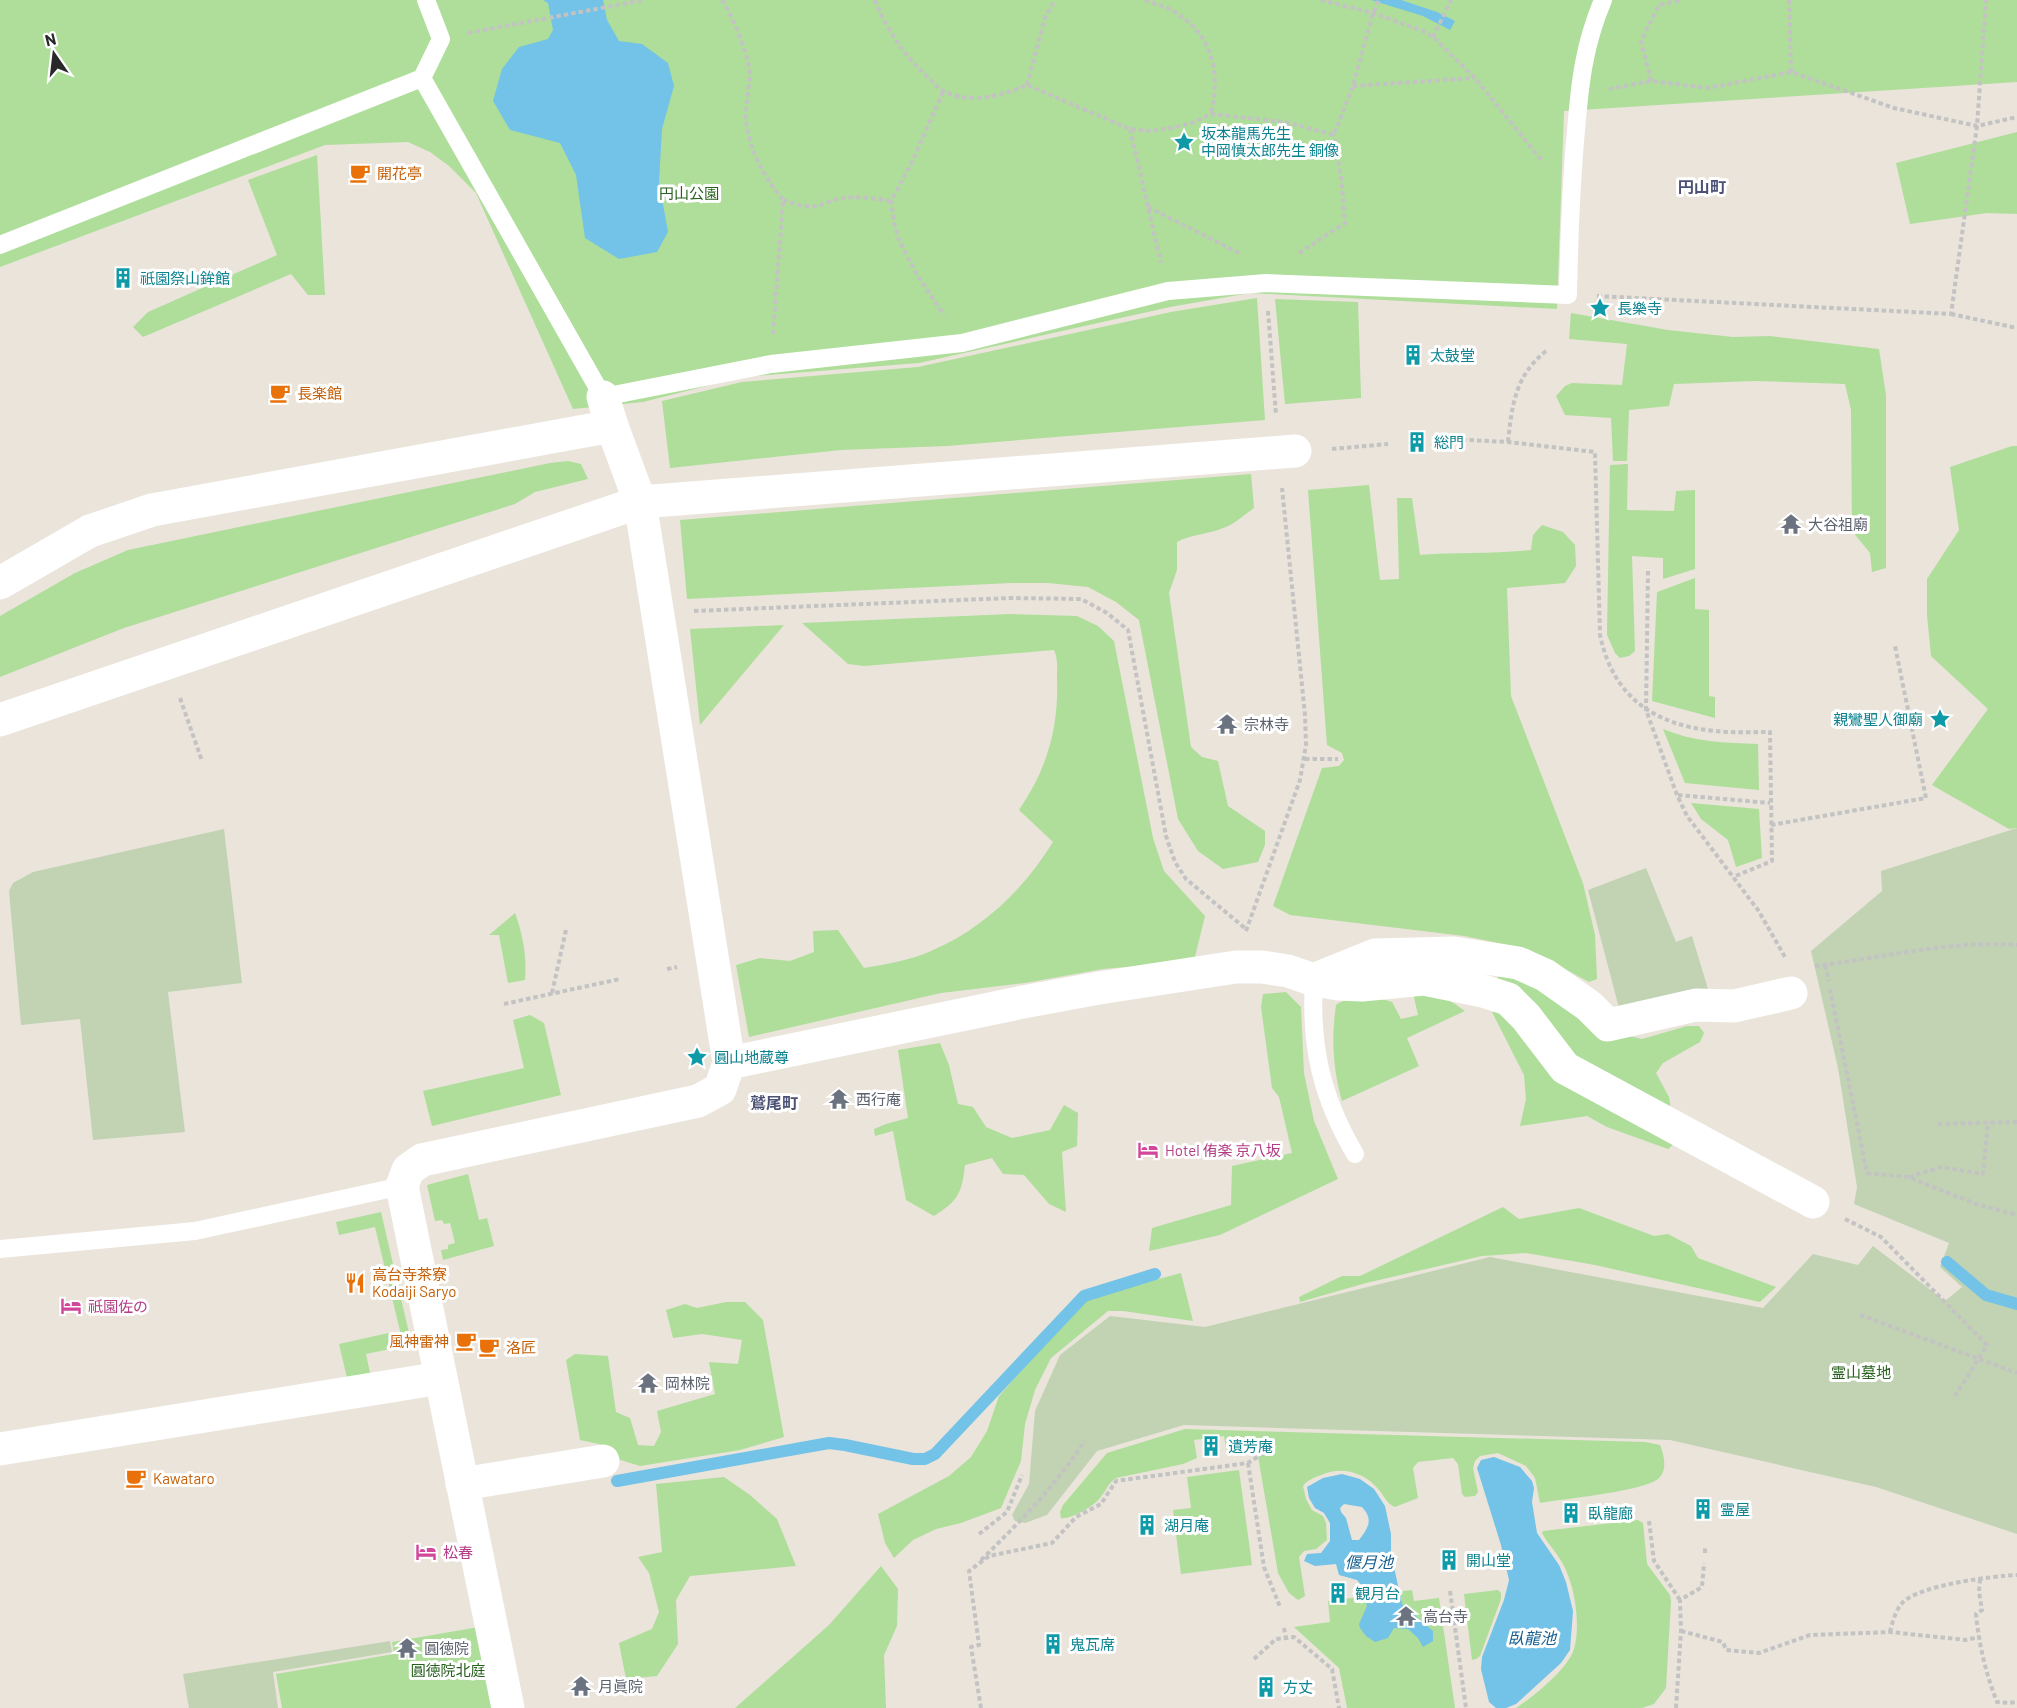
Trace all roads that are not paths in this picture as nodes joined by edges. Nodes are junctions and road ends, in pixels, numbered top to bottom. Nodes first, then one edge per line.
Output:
1 (426, 0) edge
2 (1603, 0) edge
3 (422, 78) junction
4 (0, 245) edge
5 (608, 412) junction
6 (1287, 452) road end
7 (640, 502) junction
8 (0, 583) edge
9 (0, 720) edge
10 (1314, 980) junction
11 (1791, 993) road end
12 (729, 1063) junction
13 (1355, 1154) dead end
14 (402, 1186) junction
15 (1813, 1202) road end
16 (0, 1249) edge
17 (441, 1378) junction
18 (0, 1449) edge
19 (603, 1461) dead end
20 (462, 1484) junction
21 (508, 1708) edge

1 - 3 lane
2 - 5 lane
3 - 4 lane
3 - 5 lane
5 - 7 street
5 - 8 street
6 - 7 street
7 - 9 street
7 - 12 street
10 - 11 street
10 - 12 street
10 - 13 lane
10 - 15 street
12 - 14 street
14 - 16 lane
14 - 17 street
17 - 18 street
17 - 20 street
19 - 20 street
20 - 21 street

